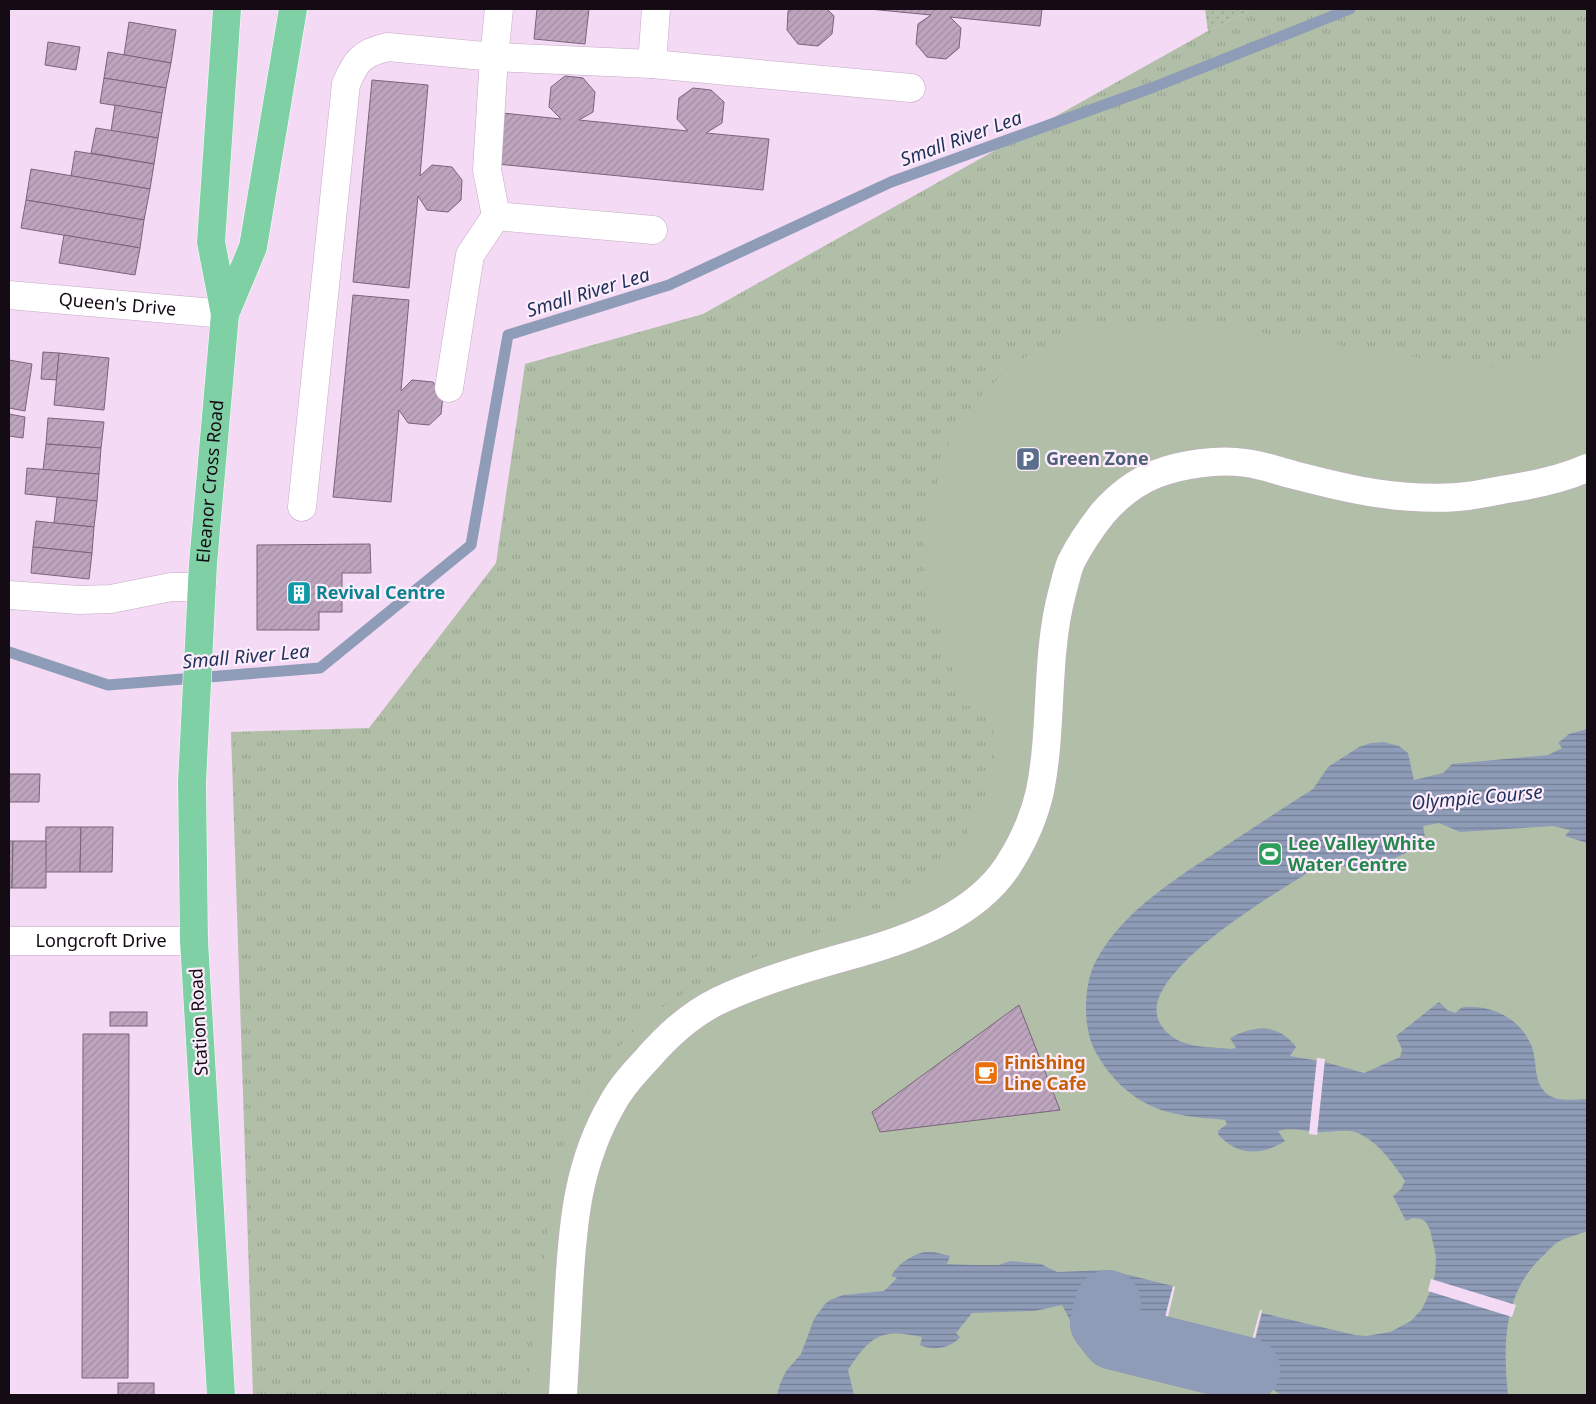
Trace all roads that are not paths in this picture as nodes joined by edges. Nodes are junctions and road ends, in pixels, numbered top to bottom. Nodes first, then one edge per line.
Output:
1 (227, 9) edge
2 (294, 9) edge
3 (499, 9) edge
4 (656, 9) edge
5 (494, 57) junction
6 (652, 64) junction
7 (911, 88) dead end
8 (496, 216) junction
9 (652, 230) dead end
10 (9, 295) edge
11 (225, 314) junction
12 (449, 388) dead end
13 (1587, 468) edge
14 (302, 507) dead end
15 (202, 587) junction
16 (9, 594) edge
17 (199, 648) joint
18 (9, 941) edge
19 (194, 941) junction
20 (221, 1395) edge
21 (563, 1395) edge

1 - 11 main road, Eleanor Cross Road
2 - 11 main road, Eleanor Cross Road
3 - 5 street
4 - 6 street
5 - 6 street
5 - 8 street
5 - 14 street
6 - 7 street
8 - 9 street
8 - 12 street
10 - 11 street, Queen's Drive
11 - 15 main road, Eleanor Cross Road
13 - 21 street
15 - 16 street
15 - 17 main road, Eleanor Cross Road
17 - 19 main road, Station Road
18 - 19 street, Longcroft Drive
19 - 20 main road, Station Road

